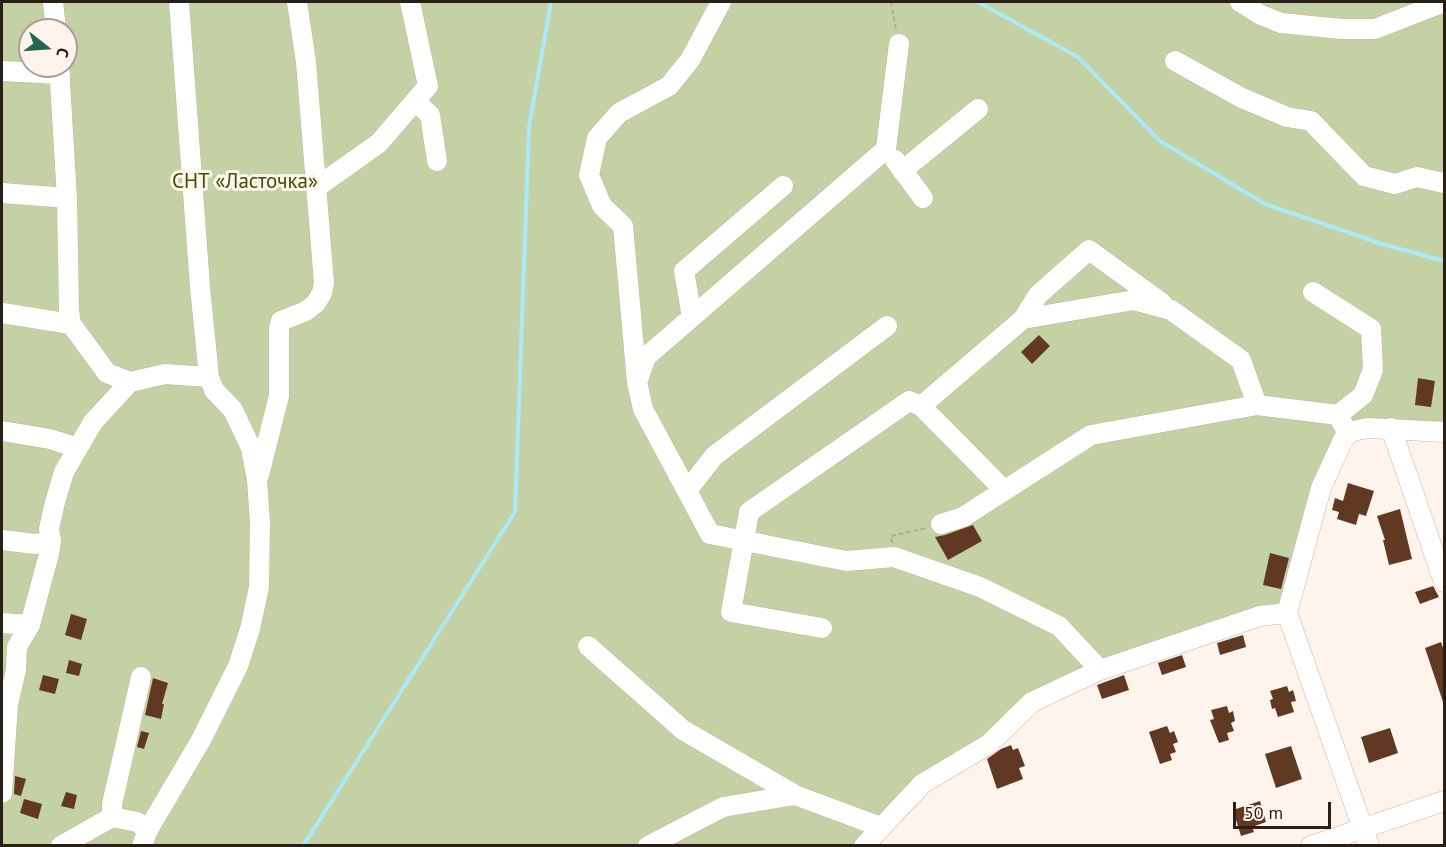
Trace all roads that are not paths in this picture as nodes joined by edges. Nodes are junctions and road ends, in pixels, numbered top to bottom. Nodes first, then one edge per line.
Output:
1 (52, 2) edge
2 (179, 2) edge
3 (297, 2) edge
4 (410, 2) edge
5 (721, 2) edge
6 (1240, 2) edge
7 (1444, 2) edge
8 (54, 18) edge
9 (899, 44) road end
10 (1175, 61) dead end
11 (2, 71) edge
12 (18, 71) edge
13 (60, 78) edge
14 (428, 86) junction
15 (415, 101) junction
16 (978, 109) dead end
17 (430, 115) junction
18 (886, 149) junction
19 (437, 160) dead end
20 (902, 171) junction
21 (1444, 183) edge
22 (783, 186) dead end
23 (317, 187) junction
24 (2, 193) edge
25 (67, 198) junction
26 (923, 198) dead end
27 (1313, 292) dead end
28 (1171, 310) junction
29 (2, 314) edge
30 (692, 317) junction
31 (1023, 319) junction
32 (71, 324) junction
33 (886, 326) dead end
34 (209, 377) junction
35 (130, 382) junction
36 (637, 382) junction
37 (1257, 405) junction
38 (921, 406) junction
39 (1338, 415) junction
40 (1391, 428) junction
41 (2, 431) edge
42 (1444, 432) edge
43 (1348, 434) junction
44 (78, 448) junction
45 (258, 480) junction
46 (1004, 490) junction
47 (687, 491) junction
48 (941, 524) road end
49 (2, 540) edge
50 (51, 541) junction
51 (745, 541) junction
52 (1444, 582) edge
53 (1287, 613) junction
54 (2, 623) edge
55 (30, 625) junction
56 (822, 628) dead end
57 (588, 646) dead end
58 (1100, 670) junction
59 (141, 677) dead end
60 (5, 705) edge
61 (2, 788) edge
62 (795, 795) junction
63 (1444, 801) edge
64 (112, 817) junction
65 (881, 827) junction
66 (1365, 837) edge
67 (145, 838) edge
68 (61, 846) edge
69 (648, 846) edge
70 (864, 846) edge
71 (1311, 846) edge

1 - 8 street
2 - 34 street
3 - 23 street
4 - 14 street
5 - 36 street
6 - 7 street
9 - 18 street
10 - 21 street
11 - 12 street
13 - 25 street
14 - 15 street
14 - 17 street
15 - 17 street
15 - 23 street
16 - 20 street
17 - 19 street
18 - 20 street
18 - 30 street
20 - 26 street
22 - 30 street
23 - 45 street
24 - 25 street
25 - 32 street
27 - 39 street
28 - 31 street
28 - 31 street
28 - 37 street
29 - 32 street
30 - 36 street
31 - 38 street
32 - 35 street
33 - 47 street
34 - 35 street
34 - 45 street
35 - 44 street
36 - 47 street
37 - 39 street
37 - 46 street
38 - 46 street
38 - 51 street
39 - 43 street
40 - 42 street
40 - 43 street
40 - 52 street
41 - 44 street
43 - 53 street
44 - 50 street
45 - 67 street
46 - 48 street
47 - 51 street
49 - 50 street
50 - 55 street
51 - 56 street
51 - 58 street
53 - 58 street
53 - 66 street
54 - 55 street
55 - 60 street
57 - 62 street
58 - 65 street
59 - 64 street
60 - 61 street
62 - 65 street
62 - 69 street
63 - 66 street
64 - 67 street
64 - 68 street
65 - 70 street
66 - 71 street

